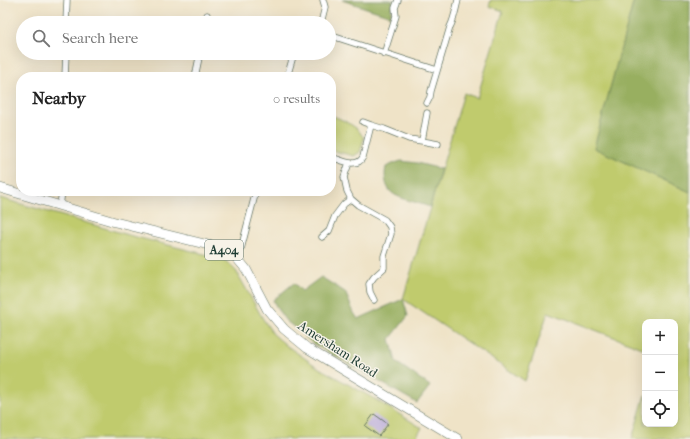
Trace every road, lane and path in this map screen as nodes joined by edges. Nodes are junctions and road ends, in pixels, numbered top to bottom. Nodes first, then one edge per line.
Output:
1 (67, 0) edge
2 (323, 0) edge
3 (398, 0) edge
4 (458, 0) edge
5 (66, 16) edge
6 (323, 16) edge
7 (336, 37) edge
8 (384, 54) junction
9 (66, 60) edge
10 (198, 60) edge
11 (292, 60) edge
12 (437, 70) junction
13 (65, 72) edge
14 (197, 72) edge
15 (288, 72) edge
16 (428, 103) dead end
17 (428, 113) dead end
18 (363, 122) dead end
19 (372, 125) junction
20 (422, 142) junction
21 (438, 144) dead end
22 (336, 159) edge
23 (349, 163) junction
24 (0, 188) edge
25 (16, 193) edge
26 (27, 196) edge
27 (61, 196) edge
28 (255, 196) edge
29 (351, 199) junction
30 (60, 206) junction
31 (322, 237) dead end
32 (236, 257) junction
33 (374, 300) dead end
34 (458, 439) edge

1 - 5 street
2 - 6 street
3 - 8 street
4 - 12 street
7 - 8 street
8 - 12 street
9 - 13 street
10 - 14 street
11 - 15 street
12 - 16 street
17 - 20 street
18 - 19 street
19 - 20 street
19 - 23 street
20 - 21 street
22 - 23 street
23 - 29 street
24 - 25 main road, Amersham Road / A404
26 - 30 main road, Amersham Road / A404
27 - 30 street
28 - 32 street
29 - 31 street
29 - 33 street
30 - 32 main road, Amersham Road / A404
32 - 34 main road, Amersham Road / A404

